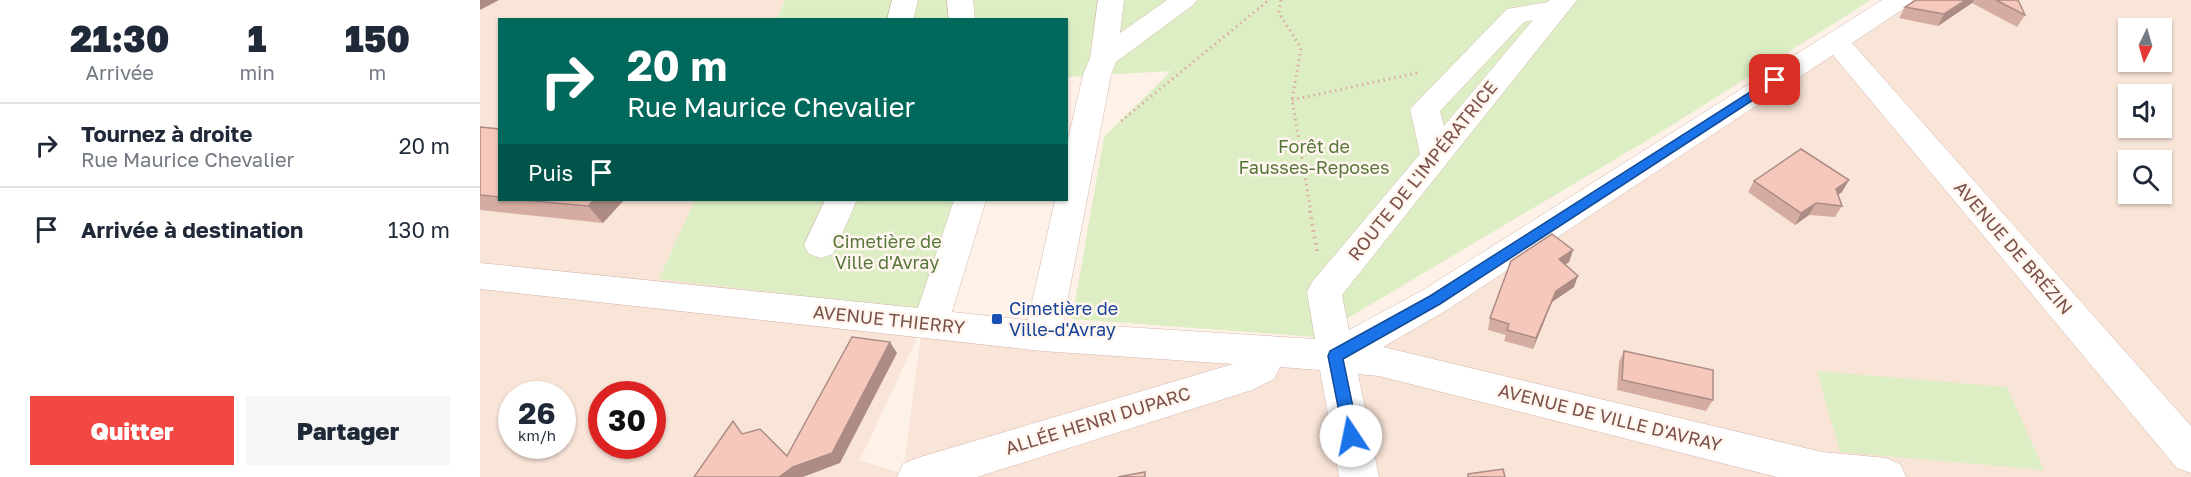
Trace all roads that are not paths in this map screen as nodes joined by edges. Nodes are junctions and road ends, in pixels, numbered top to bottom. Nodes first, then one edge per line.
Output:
1 (906, 0) edge
2 (960, 0) edge
3 (1111, 0) edge
4 (1184, 0) edge
5 (1900, 0) edge
6 (1561, 4) edge
7 (901, 18) edge
8 (962, 18) edge
9 (1836, 41) junction
10 (1101, 67) junction
11 (1436, 156) junction
12 (840, 201) edge
13 (970, 201) edge
14 (822, 253) dead end
15 (480, 276) edge
16 (930, 325) junction
17 (1042, 336) junction
18 (1265, 351) junction
19 (1335, 356) junction
20 (2191, 455) edge
21 (917, 477) edge
22 (1359, 477) edge
23 (1886, 477) edge

1 - 7 street
2 - 8 street
3 - 10 street
4 - 10 street
5 - 9 street
6 - 11 street, ROUTE DE L'IMPÉRATRICE
6 - 11 street
9 - 19 street
9 - 20 street, AVENUE DE BRÉZIN
10 - 17 street
11 - 19 street, ROUTE DE L'IMPÉRATRICE
12 - 14 street
13 - 16 street
15 - 16 street, AVENUE THIERRY
16 - 17 street, AVENUE THIERRY
17 - 18 street, AVENUE THIERRY
18 - 19 street, AVENUE THIERRY
18 - 21 street, ALLÉE HENRI DUPARC
19 - 22 street
19 - 23 street, AVENUE DE VILLE D'AVRAY

